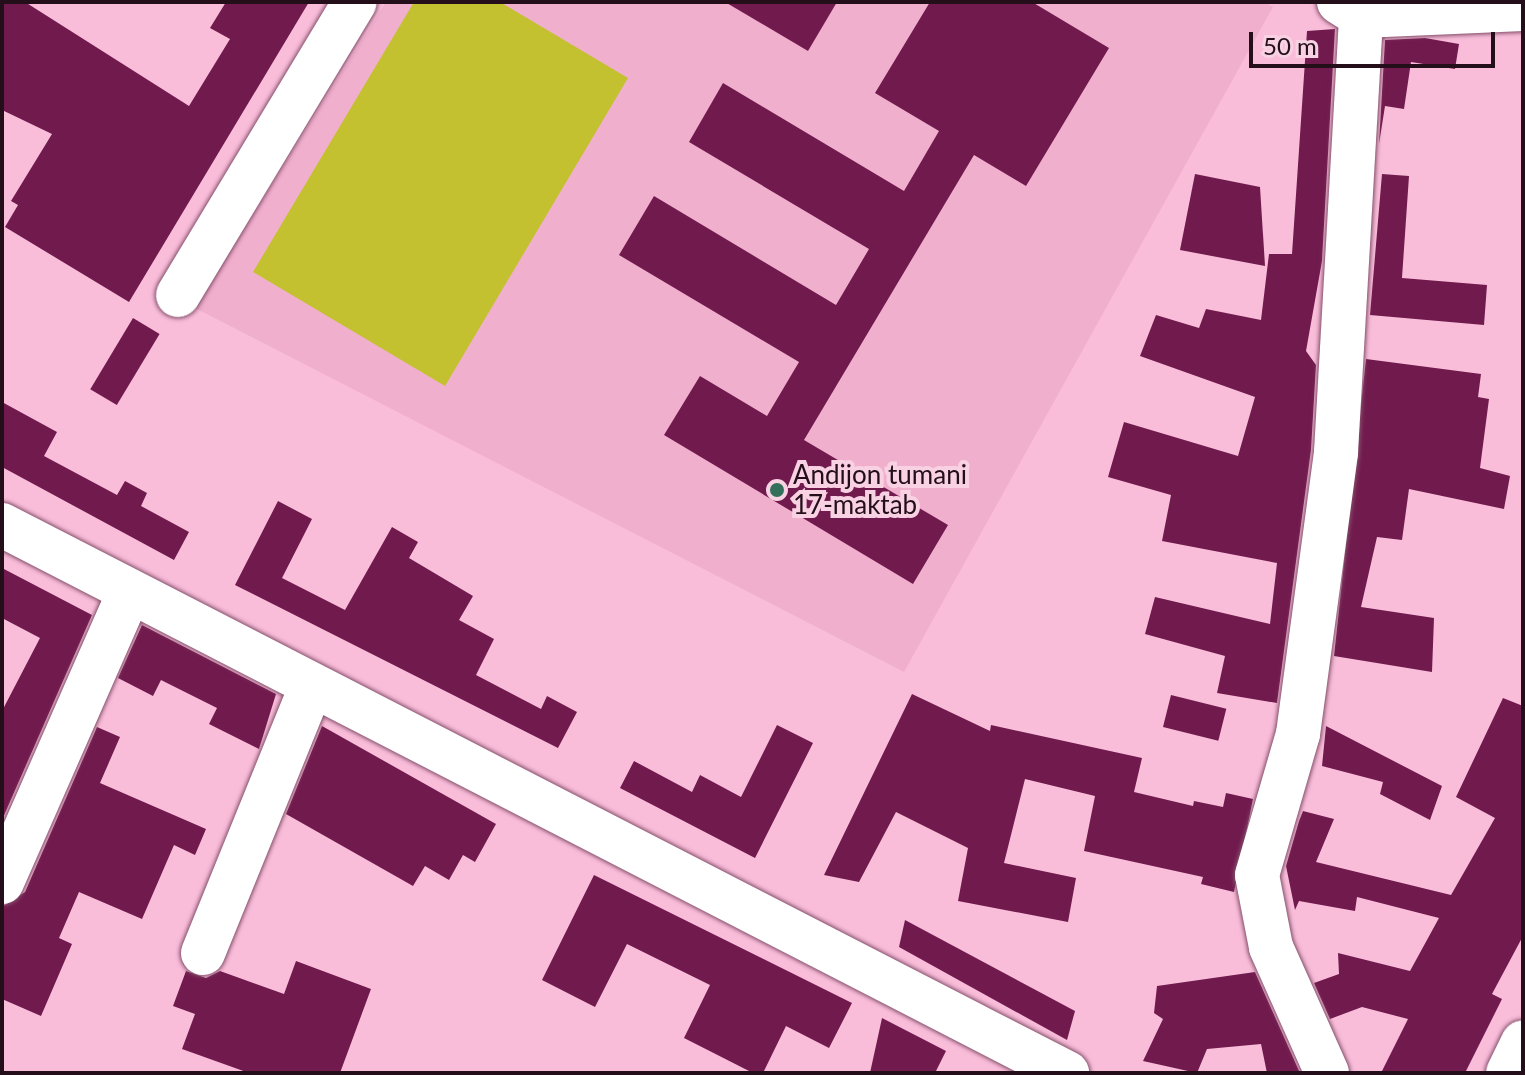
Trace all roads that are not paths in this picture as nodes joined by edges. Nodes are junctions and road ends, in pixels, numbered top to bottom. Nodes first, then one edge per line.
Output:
1 (355, 2) edge
2 (1350, 9) edge
3 (1523, 9) edge
4 (178, 295) dead end
5 (2, 525) edge
6 (129, 592) junction
7 (312, 685) junction
8 (2, 882) edge
9 (203, 953) dead end
10 (1523, 1042) edge
11 (1067, 1073) edge
12 (1327, 1073) edge
13 (1508, 1073) edge

1 - 4 street
2 - 3 street
2 - 12 street
5 - 6 street
6 - 7 street
6 - 8 street
7 - 9 street
7 - 11 street
10 - 13 street

